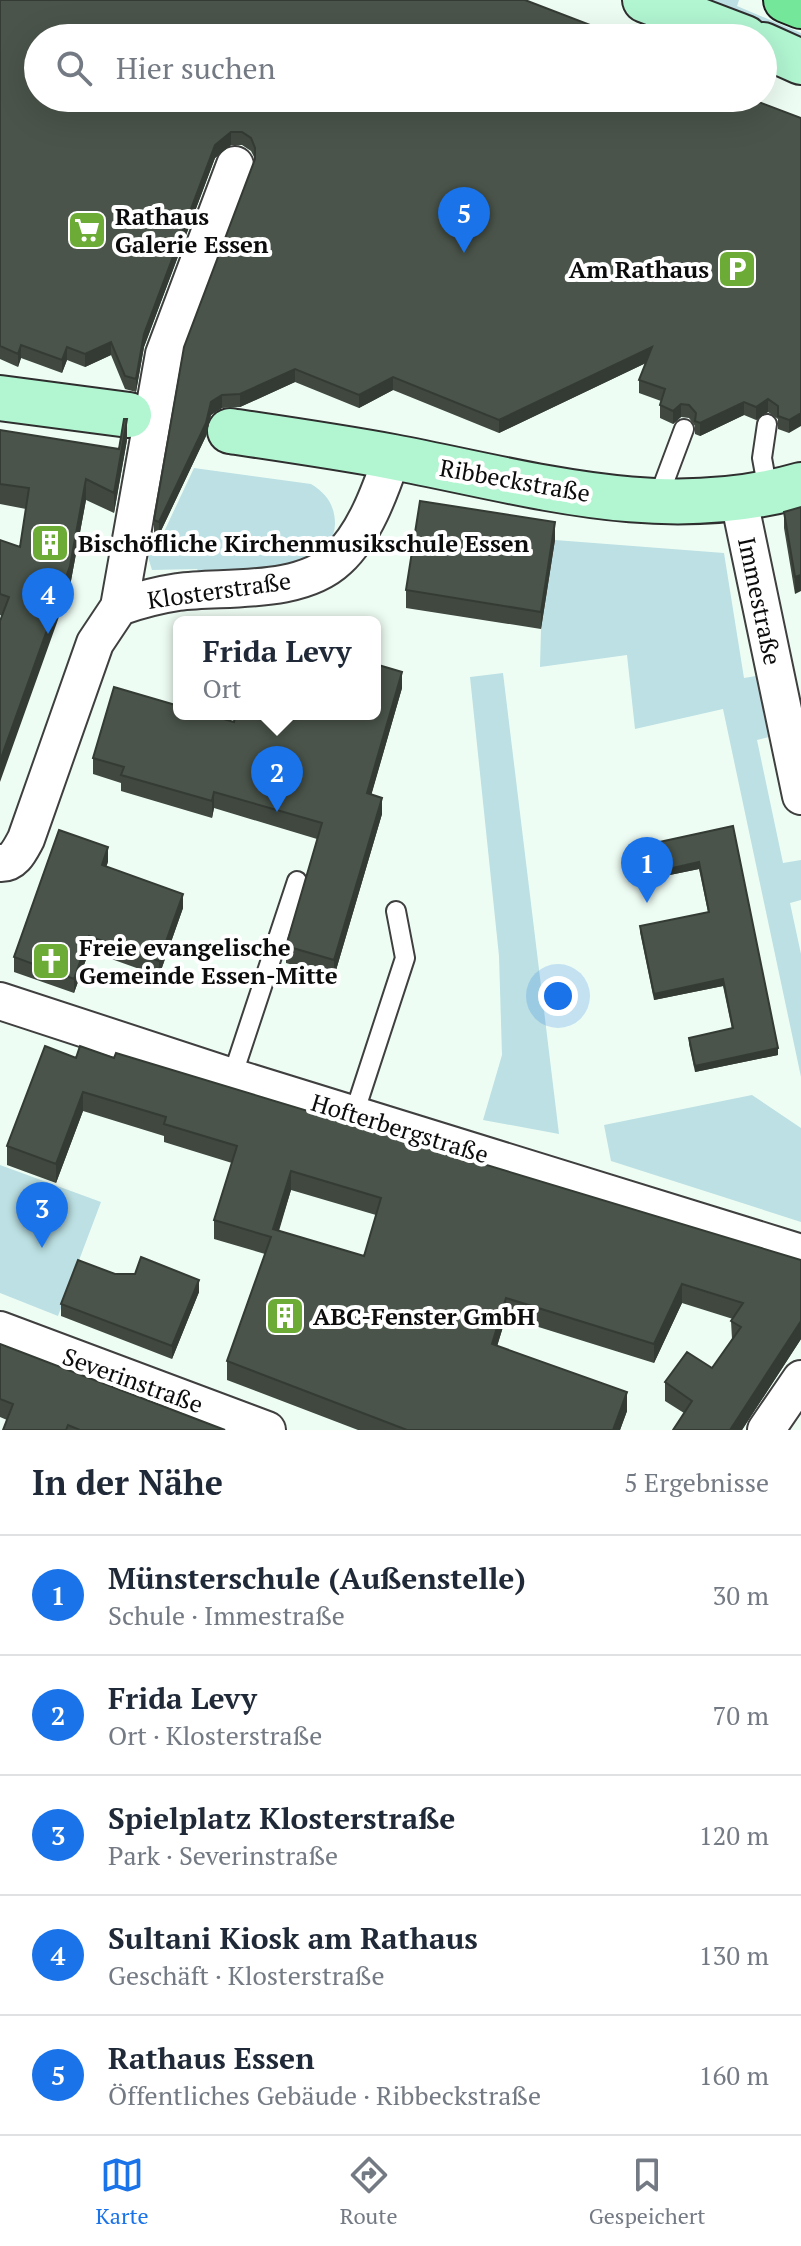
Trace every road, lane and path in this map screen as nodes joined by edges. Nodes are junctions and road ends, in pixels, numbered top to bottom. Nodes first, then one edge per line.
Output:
1 (645, 0) edge
2 (786, 0) edge
3 (801, 6) edge
4 (708, 24) edge
5 (777, 51) edge
6 (801, 62) edge
7 (235, 165) dead end
8 (0, 398) edge
9 (174, 407) edge
10 (129, 415) dead end
11 (767, 424) dead end
12 (684, 429) dead end
13 (230, 431) dead end
14 (392, 457) junction
15 (154, 458) dead end
16 (770, 493) edge
17 (657, 502) junction
18 (119, 607) junction
19 (801, 796) edge
20 (11, 855) edge
21 (297, 881) dead end
22 (396, 911) dead end
23 (0, 1001) edge
24 (232, 1077) junction
25 (354, 1114) junction
26 (801, 1253) edge
27 (0, 1330) edge
28 (801, 1379) edge
29 (267, 1430) edge
30 (766, 1430) edge

1 - 4 street
2 - 3 main road
5 - 6 street
7 - 18 street, Klosterstraße
8 - 10 street
9 - 15 lane
11 - 16 lane
12 - 17 lane
13 - 14 street, Ribbeckstraße
14 - 17 street, Ribbeckstraße
14 - 18 street, Klosterstraße
16 - 17 street, Ribbeckstraße
16 - 19 street, Immestraße
18 - 20 street, Klosterstraße
21 - 24 lane
22 - 25 lane
23 - 24 street, Hofterbergstraße
24 - 25 street, Hofterbergstraße
25 - 26 street, Hofterbergstraße
27 - 29 street, Severinstraße
28 - 30 street

